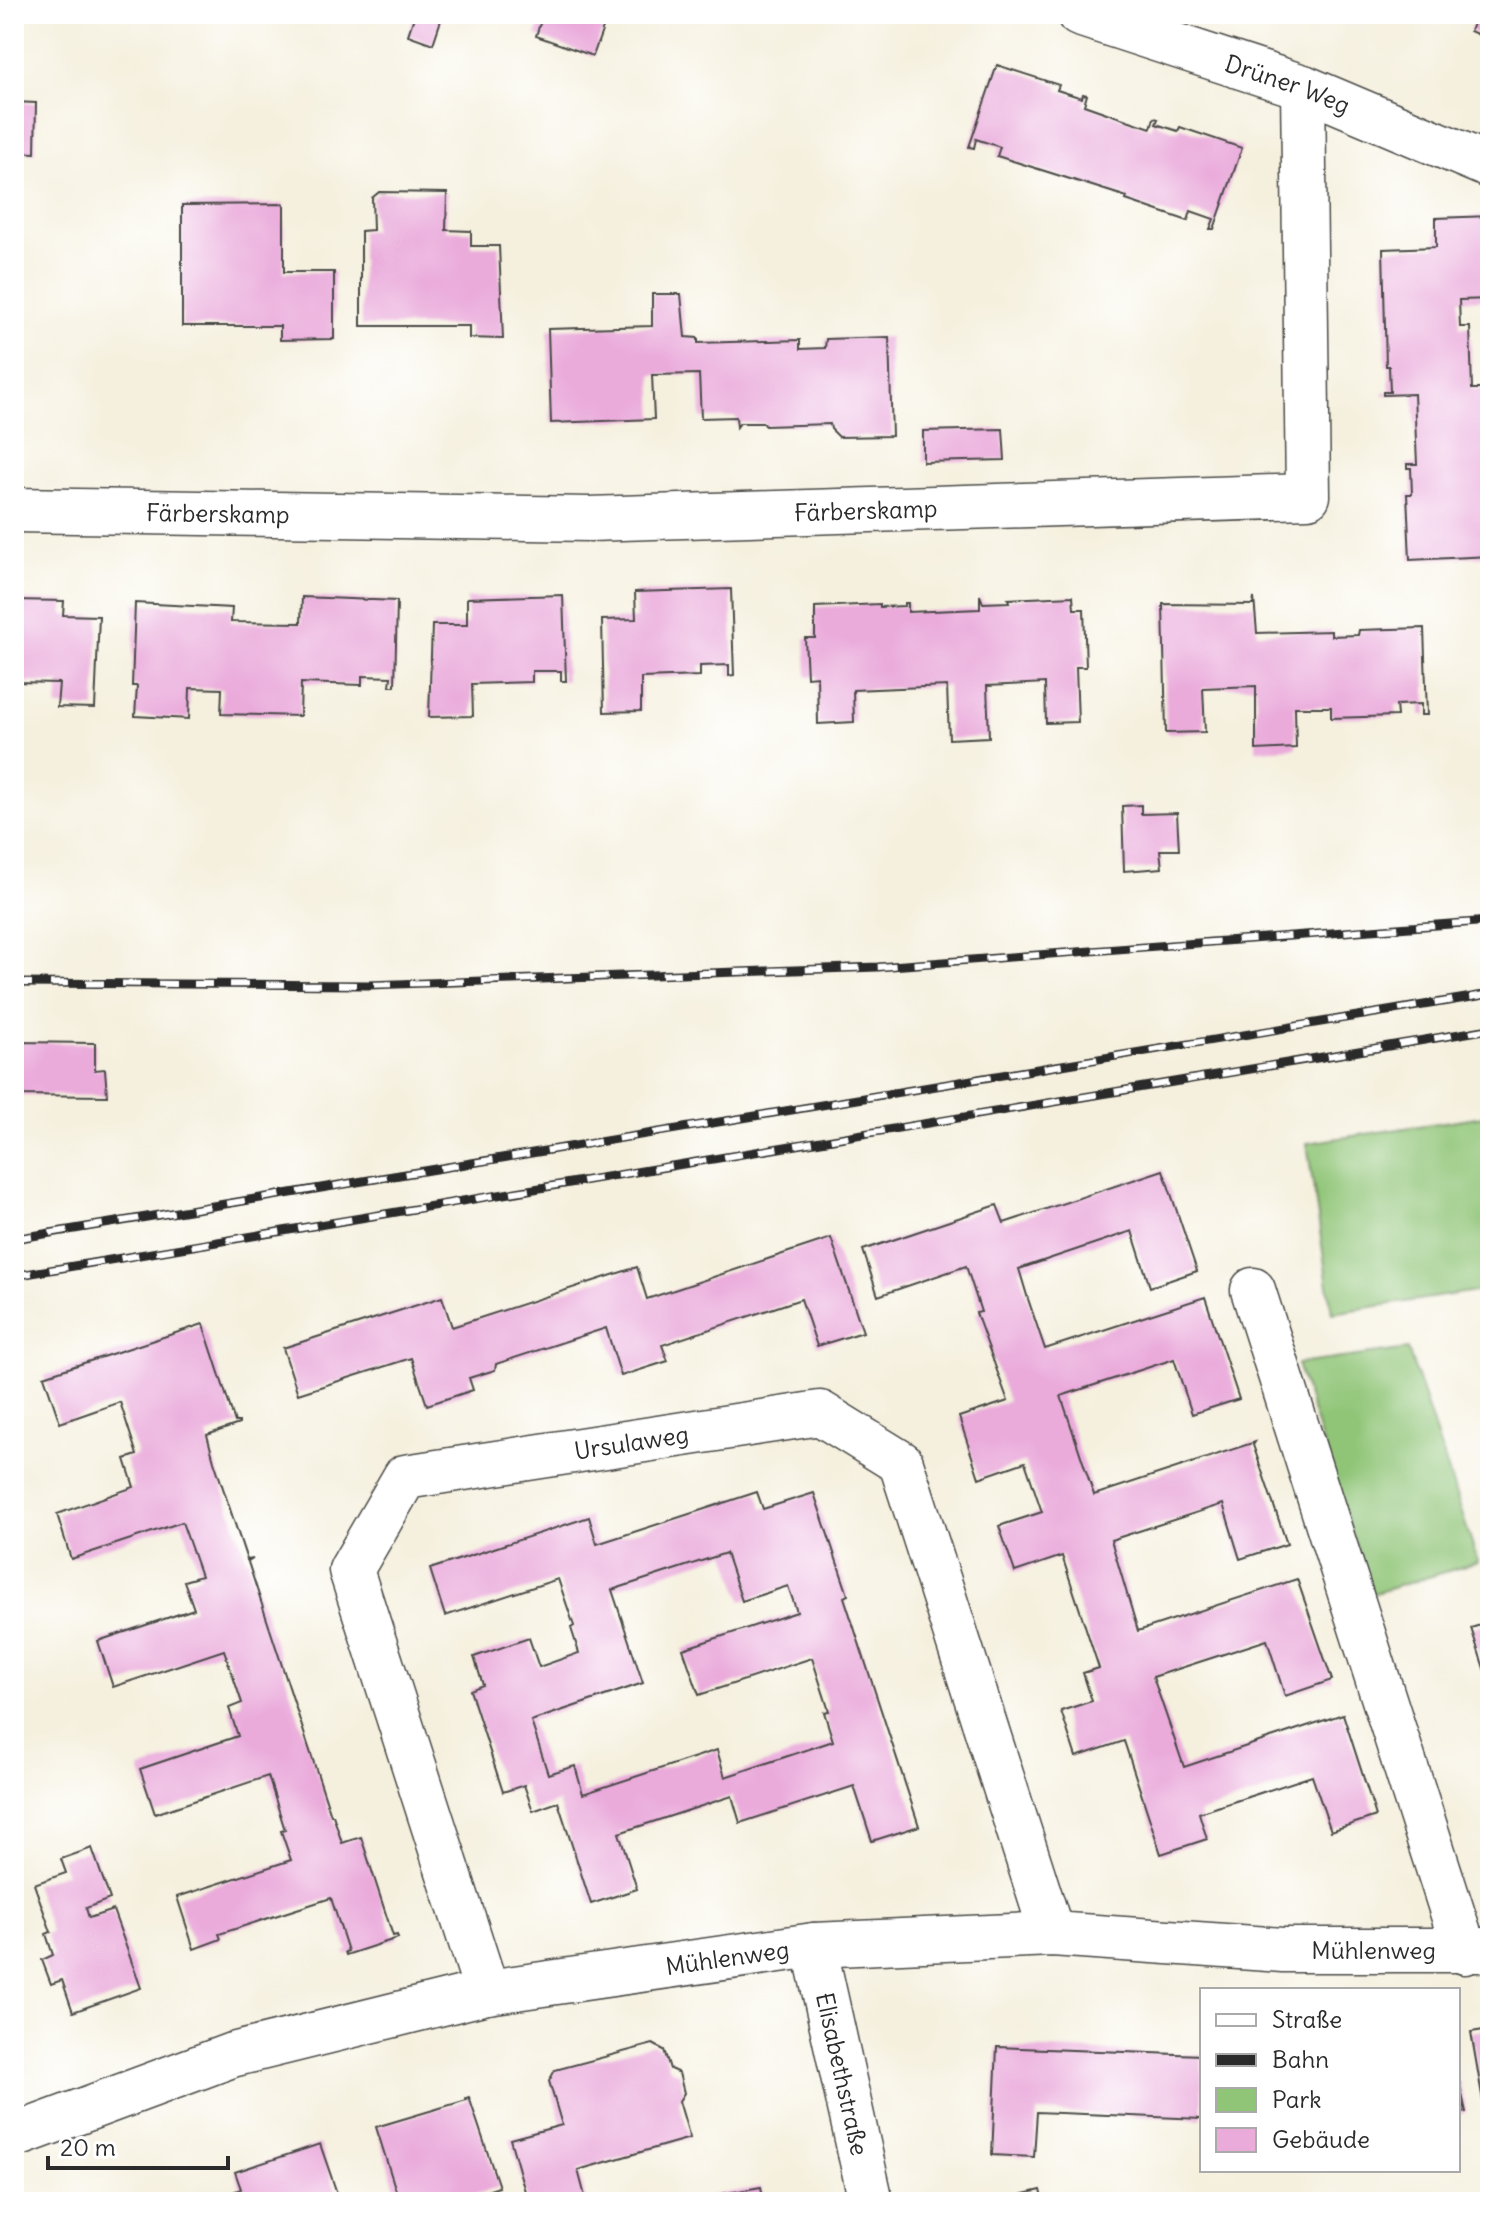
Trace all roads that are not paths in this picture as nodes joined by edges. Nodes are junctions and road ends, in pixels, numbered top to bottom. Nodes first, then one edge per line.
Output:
1 (1079, 14) edge
2 (1303, 87) junction
3 (1490, 166) edge
4 (14, 510) edge
5 (1253, 1290) dead end
6 (1052, 1934) junction
7 (814, 1945) junction
8 (1477, 1951) edge
9 (487, 1992) junction
10 (14, 2136) edge
11 (871, 2202) edge

1 - 2 street, Drüner Weg
2 - 3 street, Drüner Weg
2 - 4 street, Färberskamp
5 - 8 street, Mühlenweg
6 - 7 street, Mühlenweg
6 - 8 street, Mühlenweg
6 - 9 street, Ursulaweg
7 - 9 street, Mühlenweg
7 - 11 street, Elisabethstraße
9 - 10 street, Mühlenweg

